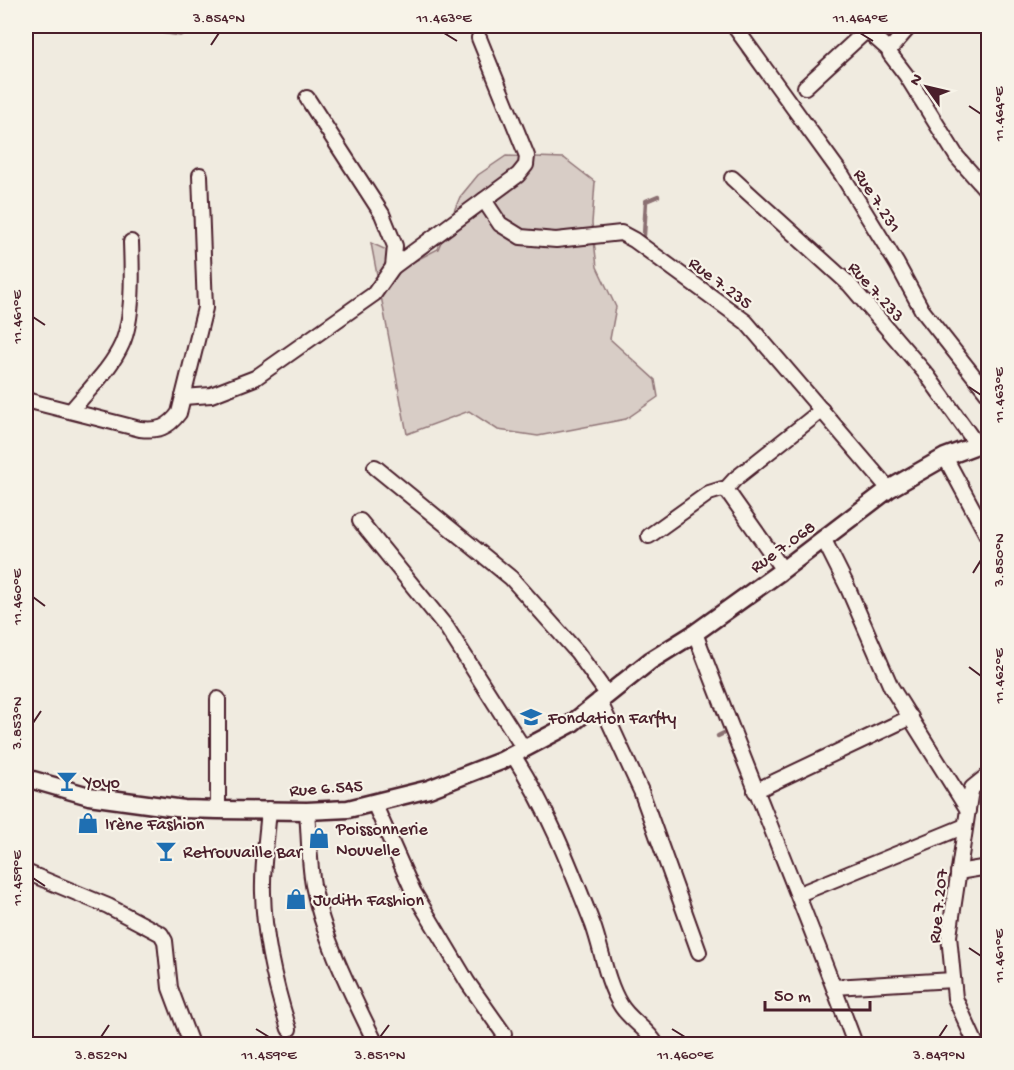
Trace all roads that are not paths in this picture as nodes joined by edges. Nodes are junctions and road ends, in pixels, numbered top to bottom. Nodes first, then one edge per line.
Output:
1 (734, 26) edge
2 (910, 26) edge
3 (864, 28) edge
4 (479, 38) dead end
5 (889, 50) junction
6 (805, 87) dead end
7 (307, 98) dead end
8 (200, 175) dead end
9 (732, 178) dead end
10 (988, 192) edge
11 (484, 200) junction
12 (131, 242) dead end
13 (393, 267) junction
14 (988, 394) edge
15 (183, 397) junction
16 (26, 400) edge
17 (822, 410) junction
18 (71, 411) junction
19 (983, 445) edge
20 (945, 457) junction
21 (375, 467) dead end
22 (889, 489) junction
23 (725, 490) junction
24 (360, 521) dead end
25 (649, 536) dead end
26 (988, 537) edge
27 (824, 540) junction
28 (783, 570) junction
29 (695, 633) junction
30 (603, 697) junction
31 (218, 699) dead end
32 (911, 717) junction
33 (519, 752) junction
34 (988, 775) edge
35 (26, 778) edge
36 (755, 791) junction
37 (374, 803) junction
38 (269, 809) junction
39 (218, 810) junction
40 (968, 810) junction
41 (307, 811) junction
42 (965, 826) junction
43 (988, 867) edge
44 (26, 872) edge
45 (958, 872) junction
46 (799, 894) junction
47 (699, 952) dead end
48 (952, 980) junction
49 (834, 987) junction
50 (289, 1029) dead end
51 (504, 1034) dead end
52 (191, 1044) edge
53 (376, 1044) edge
54 (656, 1044) edge
55 (855, 1044) edge
56 (976, 1044) edge

1 - 14 street, Rue 7.231
2 - 5 street
3 - 5 street
3 - 6 street
4 - 11 street
5 - 10 street
7 - 13 street
8 - 15 street
9 - 19 street, Rue 7.233
11 - 13 street
11 - 17 street, Rue 7.235
12 - 18 street
13 - 15 street
15 - 18 street
16 - 18 street
17 - 22 street, Rue 7.235
17 - 23 street
19 - 20 street, Rue 7.068
20 - 22 street, Rue 7.068
20 - 26 street
21 - 30 street
22 - 27 street, Rue 7.068
23 - 25 street
23 - 28 street
24 - 33 street
27 - 28 street, Rue 7.068
27 - 32 street
28 - 29 street, Rue 7.068
29 - 30 street, Rue 7.068
29 - 36 street
30 - 33 street, Rue 6.545
30 - 47 street
31 - 39 street
32 - 36 street
32 - 40 street
33 - 37 street, Rue 6.545
33 - 54 street
34 - 40 street, Rue 7.207
35 - 39 street, Rue 6.545
36 - 46 street
37 - 41 street, Rue 6.545
37 - 51 street
38 - 39 street, Rue 6.545
38 - 41 street, Rue 6.545
38 - 50 street
40 - 42 street, Rue 7.207
41 - 53 street
42 - 45 street, Rue 7.207
42 - 46 street
43 - 45 street
44 - 52 street
45 - 48 street, Rue 7.207
46 - 49 street
48 - 49 street
48 - 56 street, Rue 7.207
49 - 55 street

